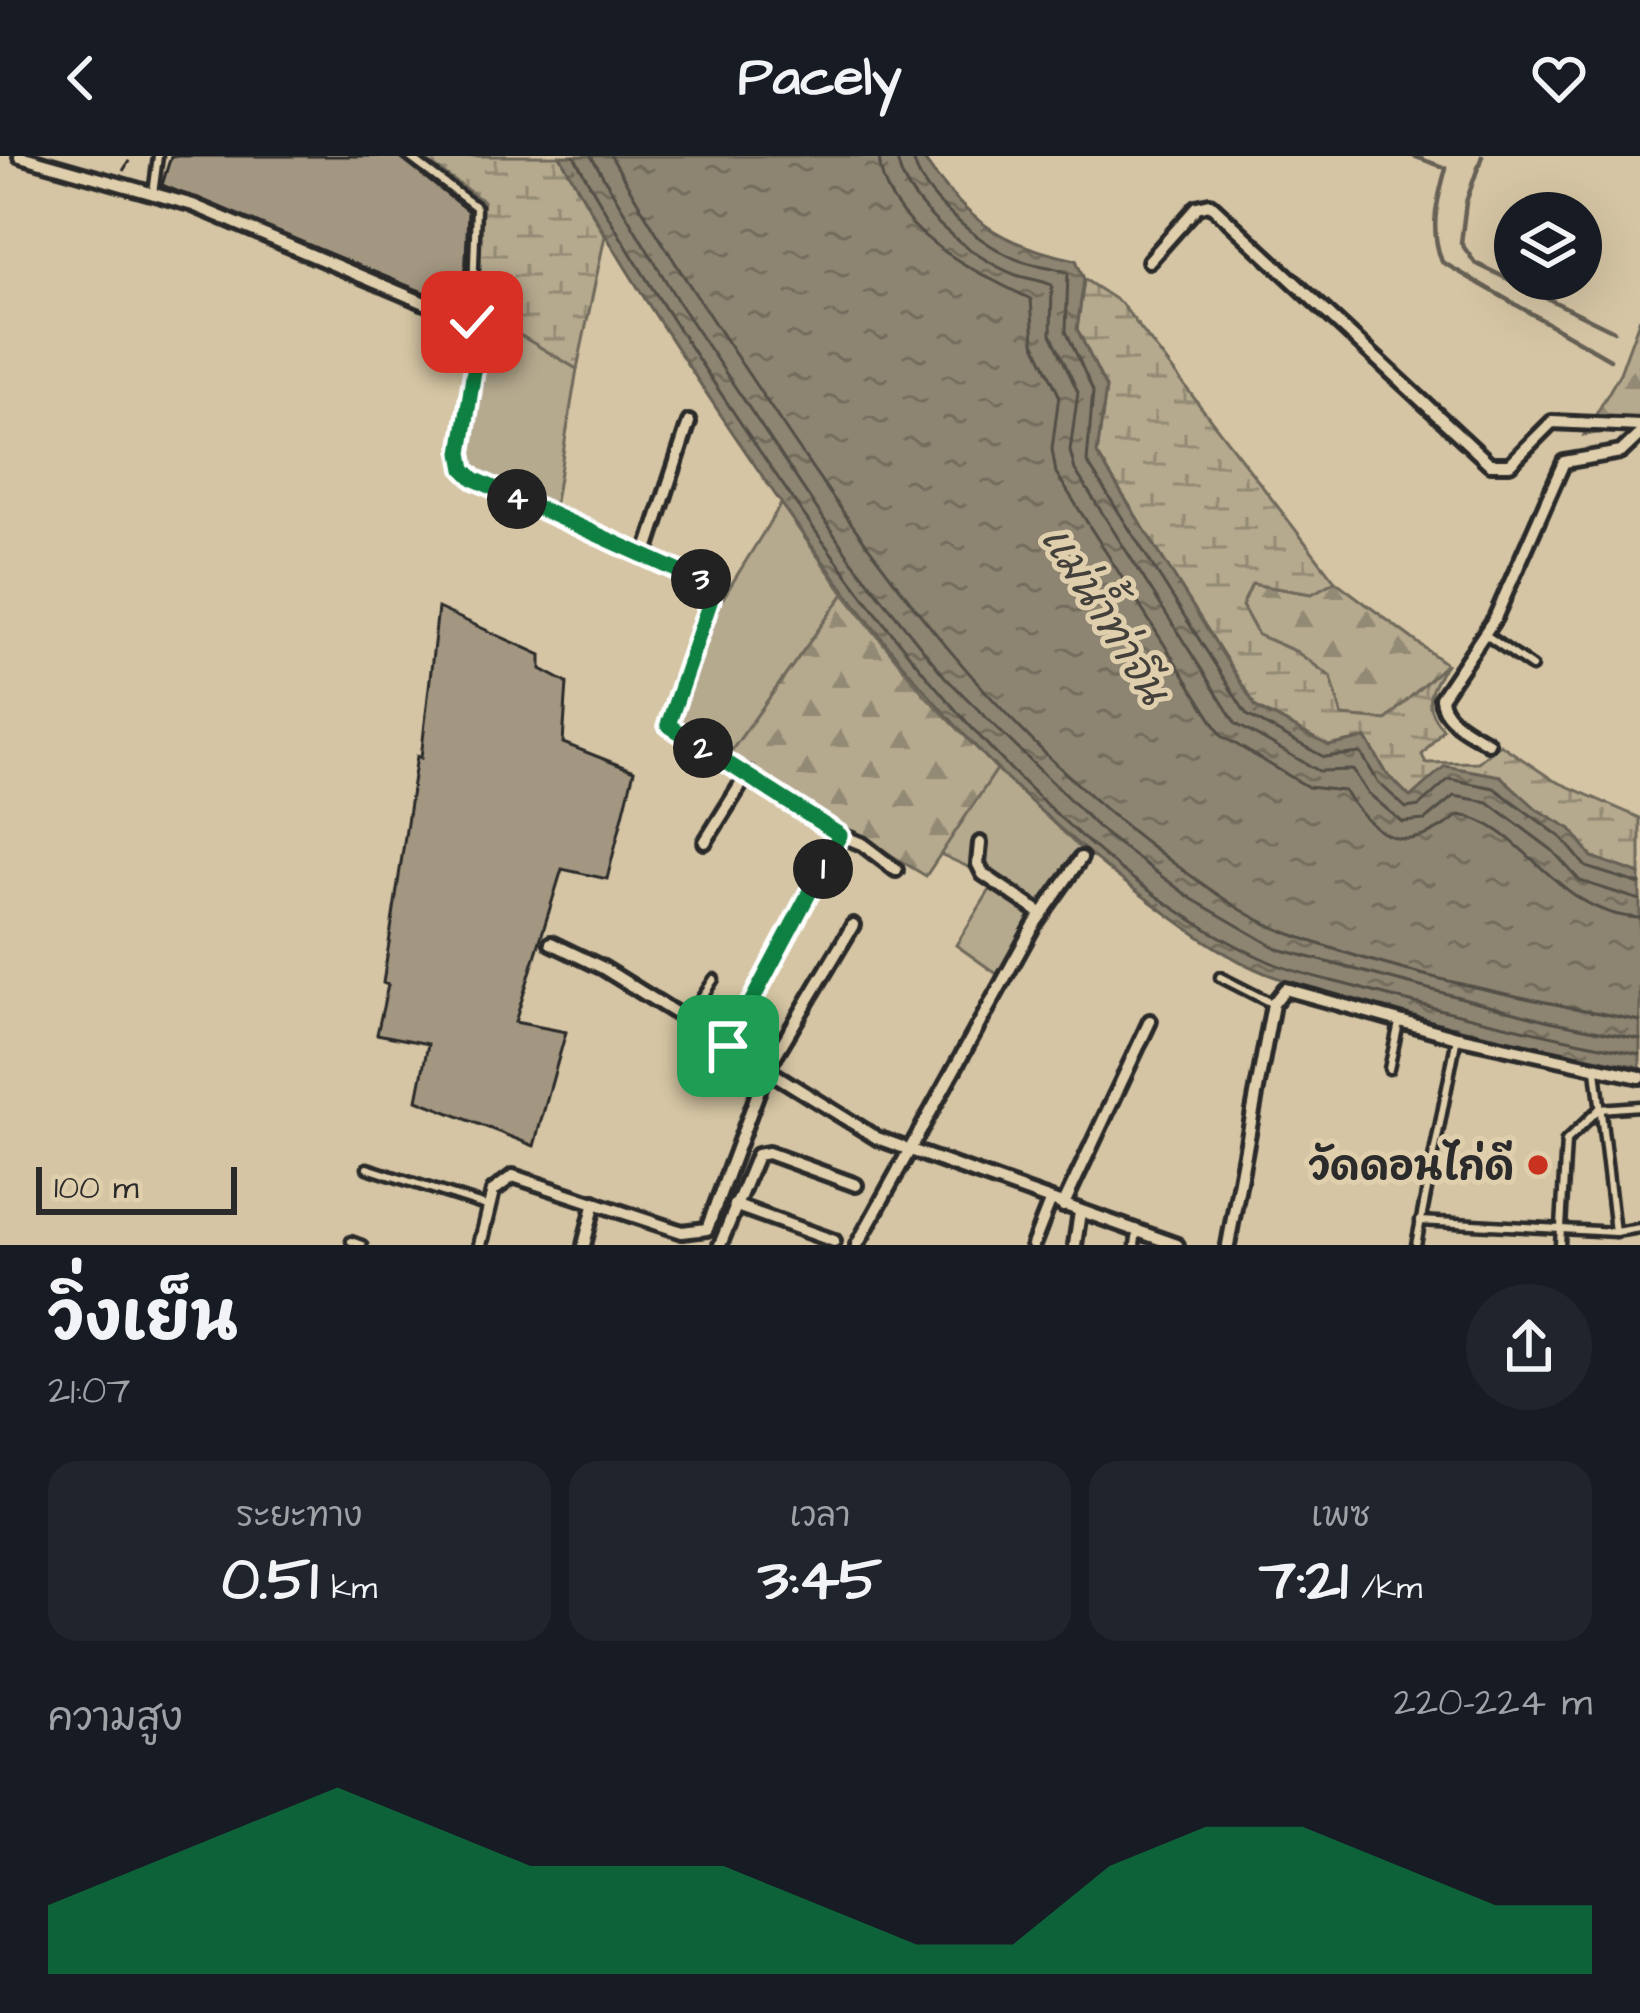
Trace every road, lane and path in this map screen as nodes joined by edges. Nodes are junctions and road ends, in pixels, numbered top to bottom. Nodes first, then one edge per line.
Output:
1 (20, 156) edge
2 (132, 156) edge
3 (158, 156) edge
4 (408, 156) edge
5 (116, 183) junction
6 (153, 194) junction
7 (1149, 261) dead end
8 (472, 322) junction
9 (689, 422) dead end
10 (1640, 430) edge
11 (646, 553) junction
12 (1486, 635) junction
13 (1532, 667) dead end
14 (1488, 743) dead end
15 (748, 773) junction
16 (840, 835) junction
17 (705, 842) dead end
18 (980, 843) dead end
19 (1081, 858) dead end
20 (896, 870) dead end
21 (1042, 914) junction
22 (853, 925) dead end
23 (551, 943) dead end
24 (1220, 977) dead end
25 (714, 980) dead end
26 (1273, 1004) junction
27 (687, 1020) junction
28 (1400, 1020) junction
29 (1150, 1021) dead end
30 (1457, 1036) junction
31 (728, 1046) junction
32 (1388, 1069) dead end
33 (1596, 1070) junction
34 (766, 1071) junction
35 (1640, 1077) edge
36 (1640, 1106) edge
37 (1599, 1109) junction
38 (906, 1150) junction
39 (367, 1168) dead end
40 (856, 1185) dead end
41 (595, 1202) junction
42 (734, 1204) junction
43 (1056, 1204) junction
44 (489, 1207) junction
45 (1080, 1212) junction
46 (1420, 1221) junction
47 (1640, 1228) edge
48 (1558, 1229) junction
49 (1137, 1231) junction
50 (1616, 1232) junction
51 (351, 1241) dead end
52 (834, 1241) dead end
53 (362, 1245) edge
54 (480, 1245) edge
55 (584, 1245) edge
56 (720, 1245) edge
57 (857, 1245) edge
58 (1033, 1245) edge
59 (1075, 1245) edge
60 (1135, 1245) edge
61 (1177, 1245) edge
62 (1228, 1245) edge
63 (1416, 1245) edge
64 (1560, 1245) edge

1 - 5 street
2 - 5 path
3 - 6 lane
4 - 8 lane
5 - 6 street
6 - 8 street
7 - 10 street
8 - 11 street
9 - 11 street
10 - 12 street
11 - 15 street
12 - 13 lane
12 - 14 street
15 - 16 street
15 - 17 street
16 - 20 street
16 - 31 street
18 - 21 street
19 - 21 street
21 - 38 street
22 - 34 street
23 - 27 street
24 - 26 lane
25 - 27 lane
26 - 28 street
26 - 62 street
27 - 31 street
28 - 30 street
28 - 32 lane
29 - 43 street
30 - 33 street
30 - 46 lane
31 - 34 street
33 - 35 street
33 - 37 lane
34 - 38 street
34 - 41 street
36 - 37 lane
37 - 48 lane
37 - 50 lane
38 - 43 street
38 - 57 street
39 - 44 lane
40 - 42 street
41 - 44 street
41 - 55 street
42 - 52 street
42 - 56 street
43 - 45 street
43 - 58 street
44 - 54 street
45 - 49 street
45 - 59 street
46 - 48 lane
46 - 63 lane
47 - 50 lane
48 - 50 lane
48 - 64 lane
49 - 60 lane
49 - 61 street
51 - 53 lane

